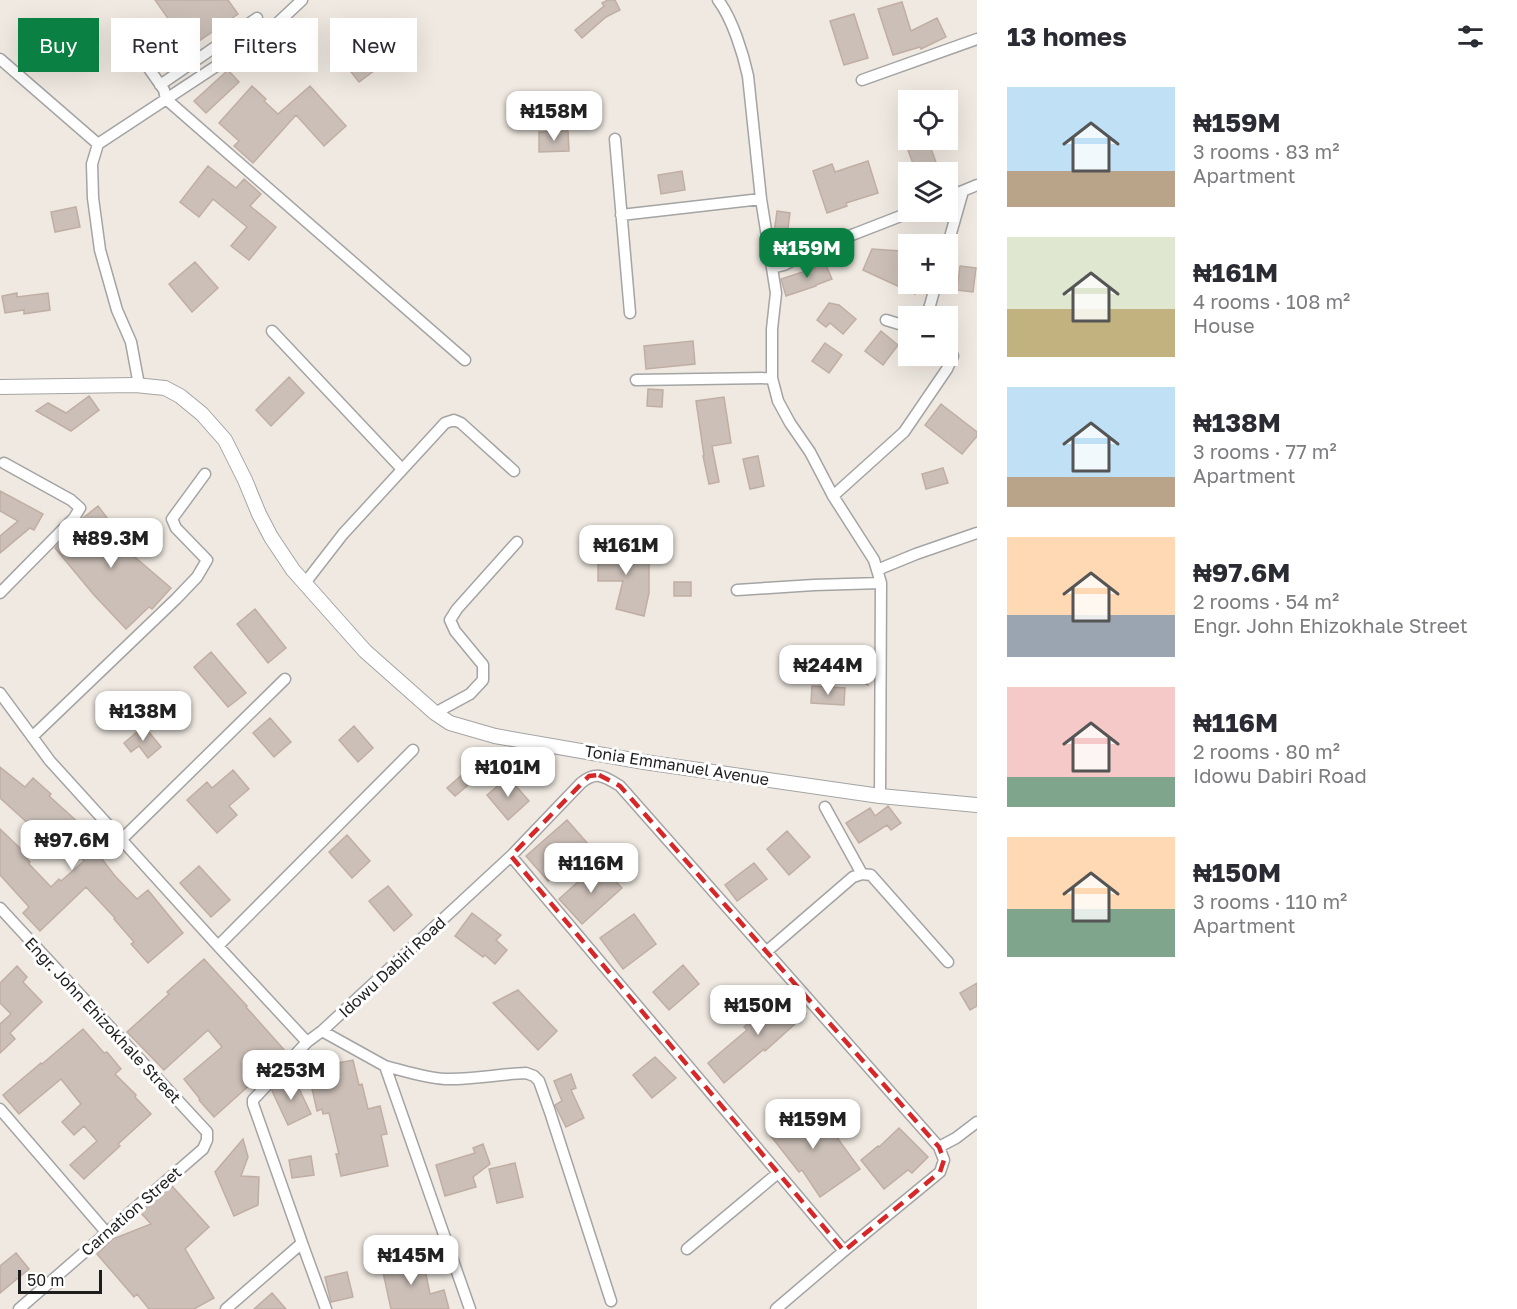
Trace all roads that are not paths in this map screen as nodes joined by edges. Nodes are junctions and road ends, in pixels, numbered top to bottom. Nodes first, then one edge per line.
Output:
1 (302, 0) edge
2 (718, 0) edge
3 (977, 39) edge
4 (212, 49) edge
5 (0, 59) edge
6 (151, 72) edge
7 (862, 80) dead end
8 (160, 85) junction
9 (166, 99) junction
10 (615, 139) dead end
11 (98, 144) junction
12 (977, 185) edge
13 (963, 191) junction
14 (958, 193) edge
15 (761, 199) junction
16 (621, 215) junction
17 (898, 217) edge
18 (951, 234) edge
19 (772, 268) junction
20 (630, 313) dead end
21 (886, 320) dead end
22 (898, 324) edge
23 (272, 331) dead end
24 (465, 360) dead end
25 (948, 366) edge
26 (772, 378) junction
27 (636, 380) dead end
28 (139, 385) junction
29 (0, 387) edge
30 (4, 463) dead end
31 (402, 469) junction
32 (514, 471) dead end
33 (205, 474) dead end
34 (833, 496) junction
35 (977, 533) edge
36 (517, 542) dead end
37 (877, 570) junction
38 (305, 583) junction
39 (881, 583) junction
40 (737, 590) dead end
41 (0, 593) edge
42 (285, 679) dead end
43 (0, 693) edge
44 (435, 713) junction
45 (32, 736) junction
46 (413, 750) dead end
47 (880, 795) junction
48 (977, 805) edge
49 (825, 807) dead end
50 (122, 839) junction
51 (511, 856) junction
52 (862, 873) junction
53 (0, 908) edge
54 (218, 946) junction
55 (766, 952) junction
56 (948, 962) dead end
57 (322, 1031) junction
58 (307, 1042) junction
59 (385, 1066) junction
60 (0, 1109) edge
61 (977, 1122) edge
62 (207, 1132) joint
63 (939, 1147) junction
64 (778, 1173) junction
65 (106, 1232) junction
66 (302, 1243) junction
67 (687, 1249) dead end
68 (844, 1251) junction
69 (611, 1301) dead end
70 (19, 1309) edge
71 (226, 1309) edge
72 (326, 1309) edge
73 (470, 1309) edge
74 (776, 1309) edge

1 - 9 street
2 - 15 street
3 - 7 street
4 - 8 street
5 - 11 street
6 - 8 street
8 - 9 street
9 - 11 street
9 - 24 street
10 - 16 street
11 - 28 street
12 - 13 street
13 - 14 street
13 - 18 street
15 - 16 street
15 - 19 street
16 - 20 street
17 - 19 street
19 - 26 street
21 - 22 street
23 - 31 street
25 - 34 street
26 - 27 street
26 - 34 street
28 - 29 street, Tonia Emmanuel Avenue
28 - 38 street, Tonia Emmanuel Avenue
30 - 41 street
31 - 32 street
31 - 38 street
33 - 45 street
34 - 37 street
35 - 37 street
36 - 44 street
37 - 39 street
38 - 44 street, Tonia Emmanuel Avenue
39 - 40 street
39 - 47 street
42 - 50 street
43 - 45 street
44 - 47 street, Tonia Emmanuel Avenue
45 - 50 street
46 - 54 street
47 - 48 street, Tonia Emmanuel Avenue
49 - 52 street
50 - 54 street
51 - 55 street, Idowu Dabiri Road
51 - 57 street, Idowu Dabiri Road
51 - 64 street
52 - 55 street
52 - 56 street
53 - 62 street, Engr. John Ehizokhale Street
54 - 58 street
55 - 63 street
57 - 58 street, Idowu Dabiri Road
57 - 59 street
58 - 66 street, Idowu Dabiri Road
59 - 69 street
59 - 73 street
60 - 65 street
61 - 63 street
62 - 65 street, Carnation Street
63 - 68 street
64 - 67 street
64 - 68 street
65 - 70 street, Carnation Street
66 - 71 street
66 - 72 street
68 - 74 street

